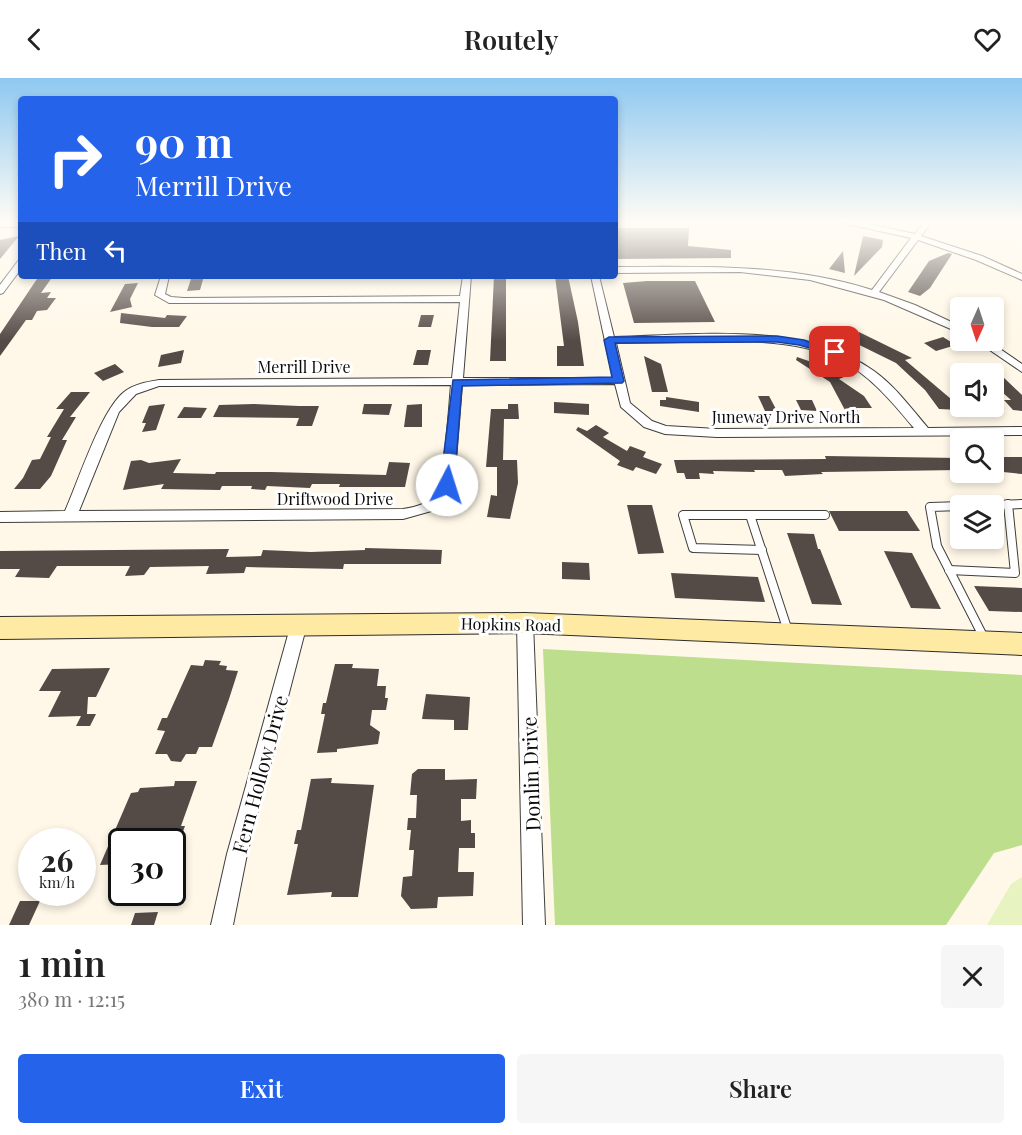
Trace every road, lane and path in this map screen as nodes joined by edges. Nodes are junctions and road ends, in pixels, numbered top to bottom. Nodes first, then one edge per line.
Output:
1 (898, 262) edge
2 (987, 262) edge
3 (18, 267) edge
4 (618, 270) edge
5 (1022, 277) edge
6 (164, 279) edge
7 (467, 279) edge
8 (596, 279) edge
9 (0, 291) edge
10 (874, 293) junction
11 (465, 299) junction
12 (950, 325) edge
13 (609, 340) junction
14 (996, 351) edge
15 (1022, 369) edge
16 (618, 381) junction
17 (457, 382) junction
18 (924, 431) junction
19 (1022, 431) edge
20 (1008, 504) junction
21 (1022, 504) edge
22 (750, 515) junction
23 (825, 515) dead end
24 (70, 516) junction
25 (0, 517) edge
26 (762, 550) junction
27 (949, 570) junction
28 (525, 623) junction
29 (299, 624) junction
30 (0, 628) edge
31 (789, 633) junction
32 (986, 642) junction
33 (1022, 644) edge
34 (222, 925) edge
35 (534, 925) edge

1 - 10 street
2 - 5 street
3 - 9 street
4 - 10 street
6 - 11 street
7 - 11 street, Driftwood Drive
8 - 13 street, Juneway Drive North
10 - 12 street
11 - 17 street, Driftwood Drive
13 - 16 street, Juneway Drive North
13 - 18 street
14 - 15 street
16 - 17 street, Merrill Drive
16 - 18 street, Juneway Drive North
17 - 24 street, Merrill Drive
17 - 24 street, Driftwood Drive
18 - 19 street, Juneway Drive North
20 - 21 lane
20 - 27 lane
20 - 27 lane
22 - 23 lane
22 - 26 lane
22 - 26 lane
24 - 25 street, Driftwood Drive
26 - 31 lane
27 - 32 lane
28 - 29 street, Hopkins Road
28 - 31 street, Hopkins Road
28 - 35 street, Donlin Drive
29 - 30 street, Hopkins Road
29 - 34 street, Fern Hollow Drive
31 - 32 street, Hopkins Road
32 - 33 street, Hopkins Road

